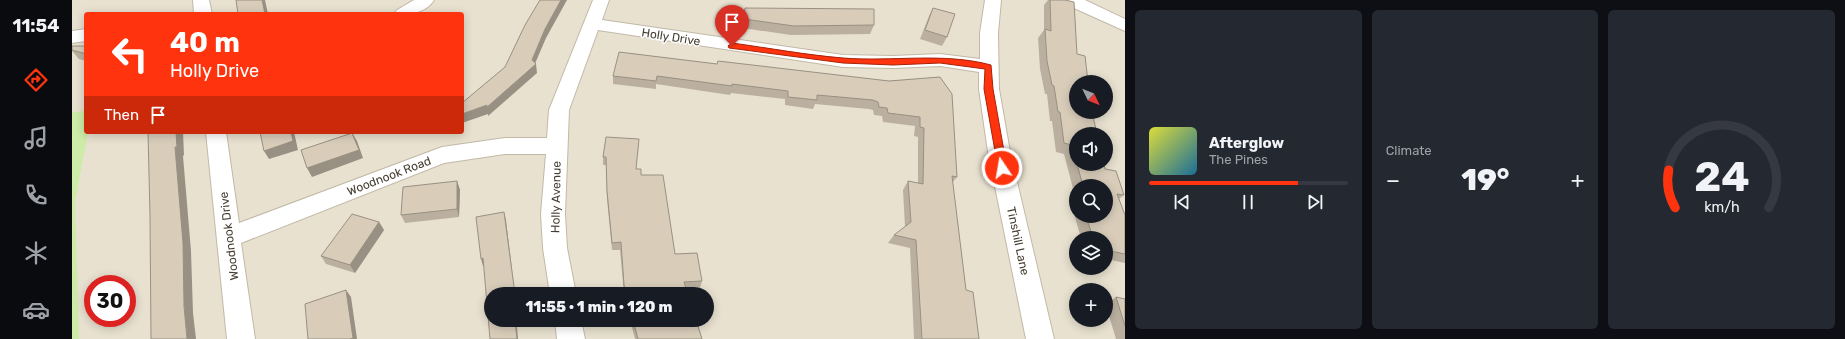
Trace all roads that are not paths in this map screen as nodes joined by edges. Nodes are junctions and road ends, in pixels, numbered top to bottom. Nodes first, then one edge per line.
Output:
1 (426, 0) edge
2 (601, 0) edge
3 (992, 0) edge
4 (1071, 0) edge
5 (406, 12) edge
6 (592, 24) junction
7 (1125, 26) edge
8 (84, 35) edge
9 (72, 37) edge
10 (989, 67) junction
11 (216, 134) edge
12 (557, 146) junction
13 (229, 237) junction
14 (562, 287) edge
15 (569, 327) edge
16 (241, 339) edge
17 (571, 339) edge
18 (1040, 339) edge

1 - 5 street
2 - 6 street, Holly Avenue
3 - 10 street, Tinshill Lane
4 - 7 street
6 - 10 street, Holly Drive
6 - 12 street, Holly Avenue
8 - 9 street
10 - 18 street, Tinshill Lane
11 - 13 street, Woodnook Drive
12 - 13 street, Woodnook Road
12 - 14 street, Holly Avenue
13 - 16 street, Woodnook Drive
15 - 17 street

